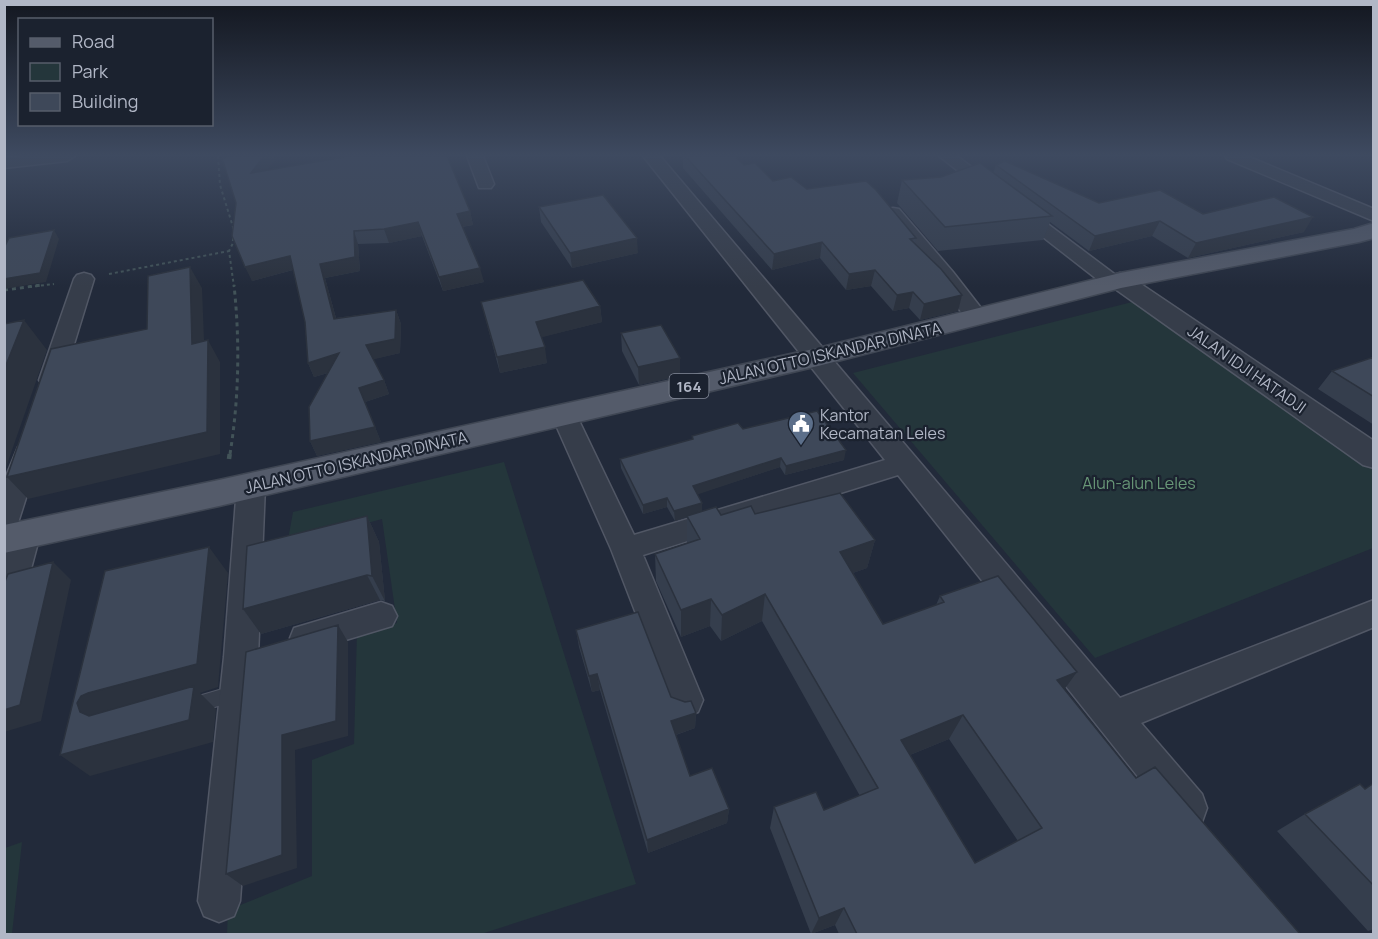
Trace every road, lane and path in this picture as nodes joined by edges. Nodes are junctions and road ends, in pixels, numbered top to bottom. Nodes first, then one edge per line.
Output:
1 (225, 200) edge
2 (687, 200) edge
3 (882, 200) edge
4 (1006, 200) edge
5 (1336, 200) edge
6 (1374, 216) edge
7 (1374, 230) edge
8 (230, 251) junction
9 (84, 279) junction
10 (1117, 282) junction
11 (4, 290) edge
12 (977, 317) junction
13 (818, 357) junction
14 (44, 401) edge
15 (564, 414) junction
16 (33, 435) edge
17 (1374, 457) edge
18 (906, 464) junction
19 (235, 489) junction
20 (11, 532) edge
21 (626, 549) junction
22 (4, 610) edge
23 (1374, 613) edge
24 (381, 616) dead end
25 (241, 657) junction
26 (238, 692) junction
27 (686, 700) edge
28 (171, 711) edge
29 (1114, 717) junction
30 (1210, 835) edge
31 (219, 901) dead end

1 - 8 path
2 - 13 street
3 - 12 street
4 - 10 street
5 - 6 street
7 - 10 main road, JALAN OTTO ISKANDAR DINATA / 164
8 - 9 path
8 - 19 path
9 - 11 path
9 - 14 street
10 - 12 main road, JALAN OTTO ISKANDAR DINATA / 164
10 - 17 street, JALAN IDJI HATADJI
12 - 13 main road, JALAN OTTO ISKANDAR DINATA / 164
13 - 15 main road, JALAN OTTO ISKANDAR DINATA / 164
13 - 18 street
15 - 19 main road, JALAN OTTO ISKANDAR DINATA / 164
15 - 21 street
16 - 20 street
18 - 21 street
18 - 29 street
19 - 20 main road, JALAN OTTO ISKANDAR DINATA / 164
19 - 25 street
20 - 22 street
21 - 27 street
23 - 29 street
24 - 25 street
25 - 26 street
26 - 28 lane
26 - 31 street
29 - 30 street

